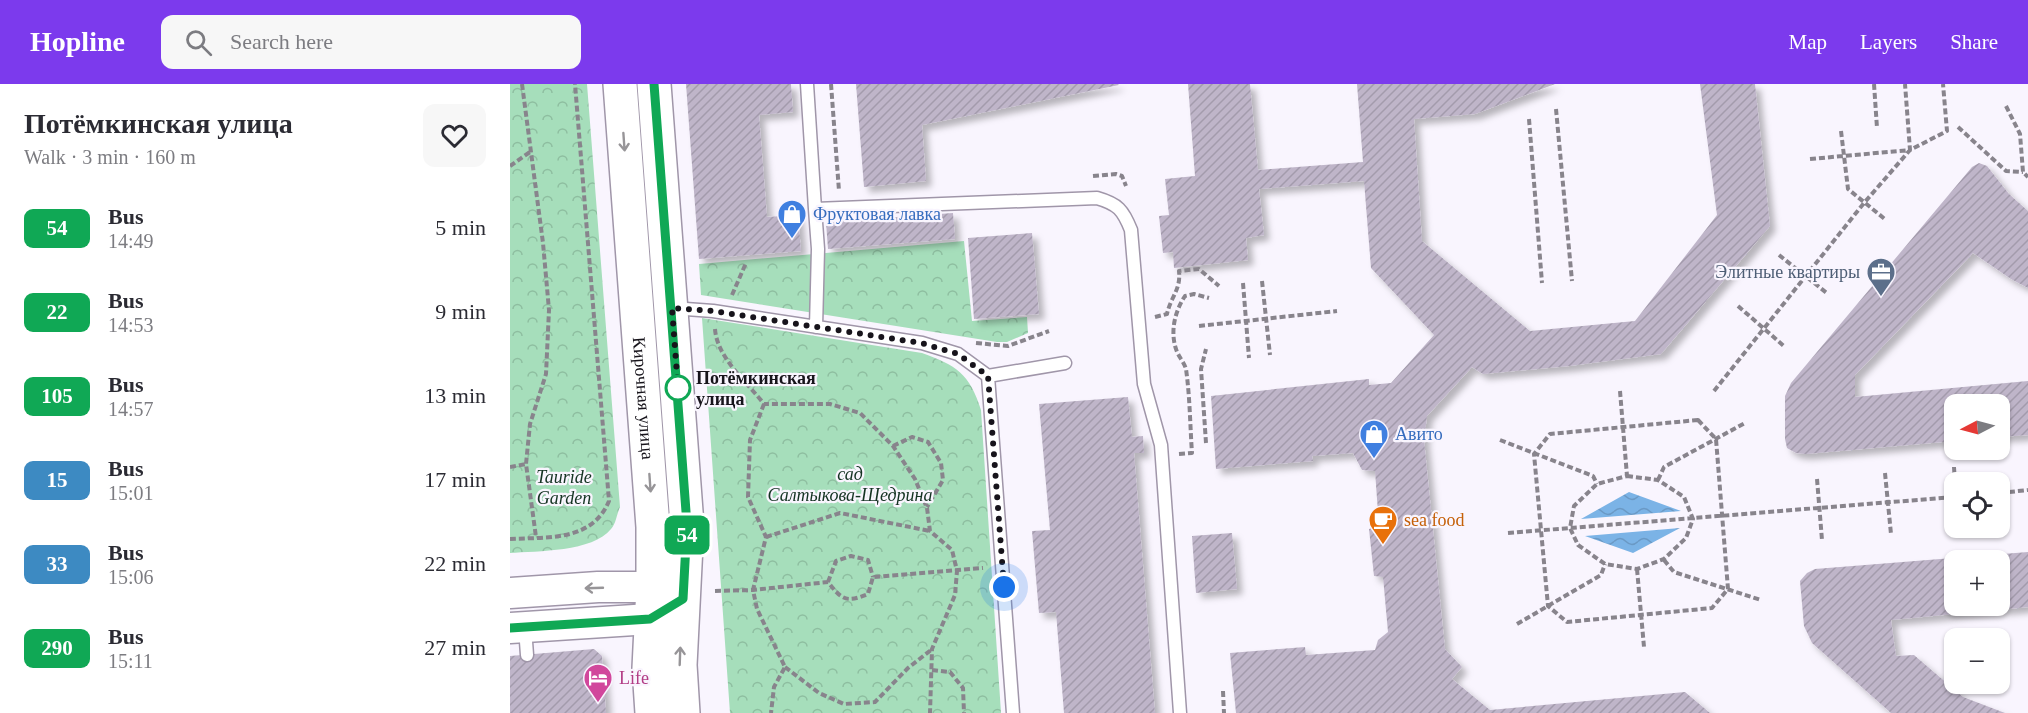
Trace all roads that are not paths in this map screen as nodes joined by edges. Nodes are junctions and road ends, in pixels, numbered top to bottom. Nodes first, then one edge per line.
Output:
1 (620, 84) edge
2 (654, 84) edge
3 (807, 84) edge
4 (815, 209) junction
5 (672, 308) junction
6 (816, 327) junction
7 (1065, 363) dead end
8 (988, 376) junction
9 (510, 593) edge
10 (683, 599) junction
11 (652, 603) junction
12 (520, 637) edge
13 (652, 713) edge
14 (683, 713) edge
15 (1013, 713) edge
16 (1180, 713) edge

1 -> 11 main road, Кирочная улица
2 - 5 main road, Кирочная улица
3 - 4 lane
4 - 6 lane
4 - 16 lane
5 - 6 lane
5 - 10 main road, Кирочная улица
6 - 8 lane
7 - 8 lane
8 - 15 lane
11 -> 9 street
10 - 11 street
14 -> 10 main road, Кирочная улица
11 - 12 street
11 - 13 main road, Кирочная улица

